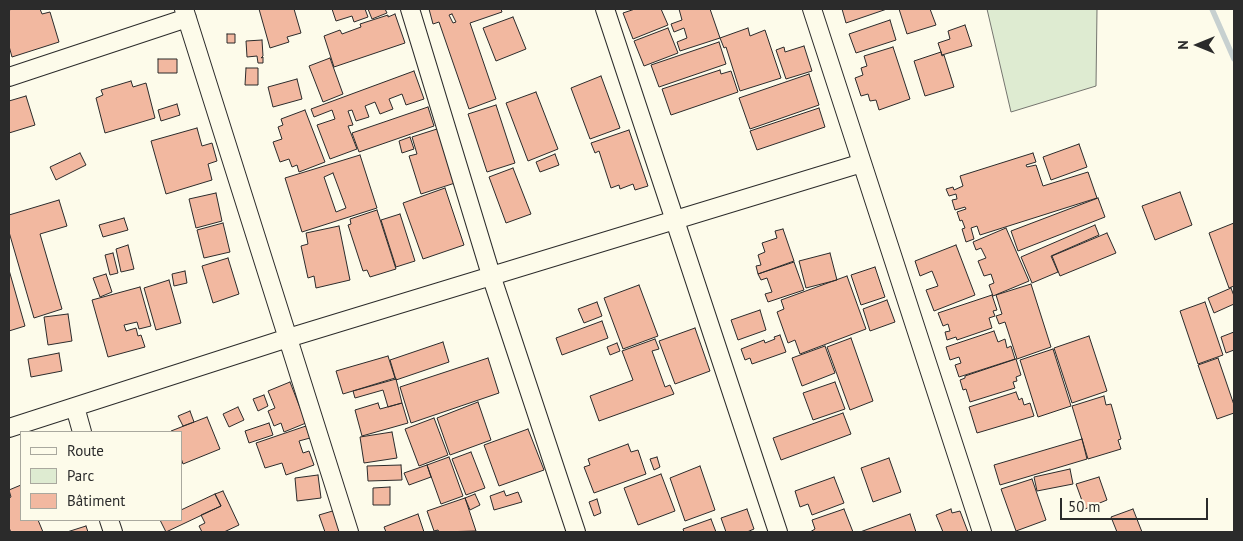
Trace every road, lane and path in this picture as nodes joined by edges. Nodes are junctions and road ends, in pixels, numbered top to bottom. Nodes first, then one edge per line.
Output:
1 (410, 9) edge
2 (605, 9) edge
3 (812, 9) edge
4 (186, 13) edge
5 (9, 77) edge
6 (862, 163) junction
7 (674, 219) junction
8 (491, 275) junction
9 (288, 338) junction
10 (75, 407) junction
11 (9, 428) edge
12 (82, 431) edge
13 (349, 532) edge
14 (576, 532) edge
15 (778, 532) edge
16 (982, 532) edge

1 - 8 street
2 - 7 street
3 - 6 street
4 - 5 street
4 - 9 street
6 - 7 street
6 - 16 street
7 - 8 street
7 - 15 street
8 - 9 street
8 - 14 street
9 - 10 street
9 - 13 street
10 - 11 street
10 - 12 street

